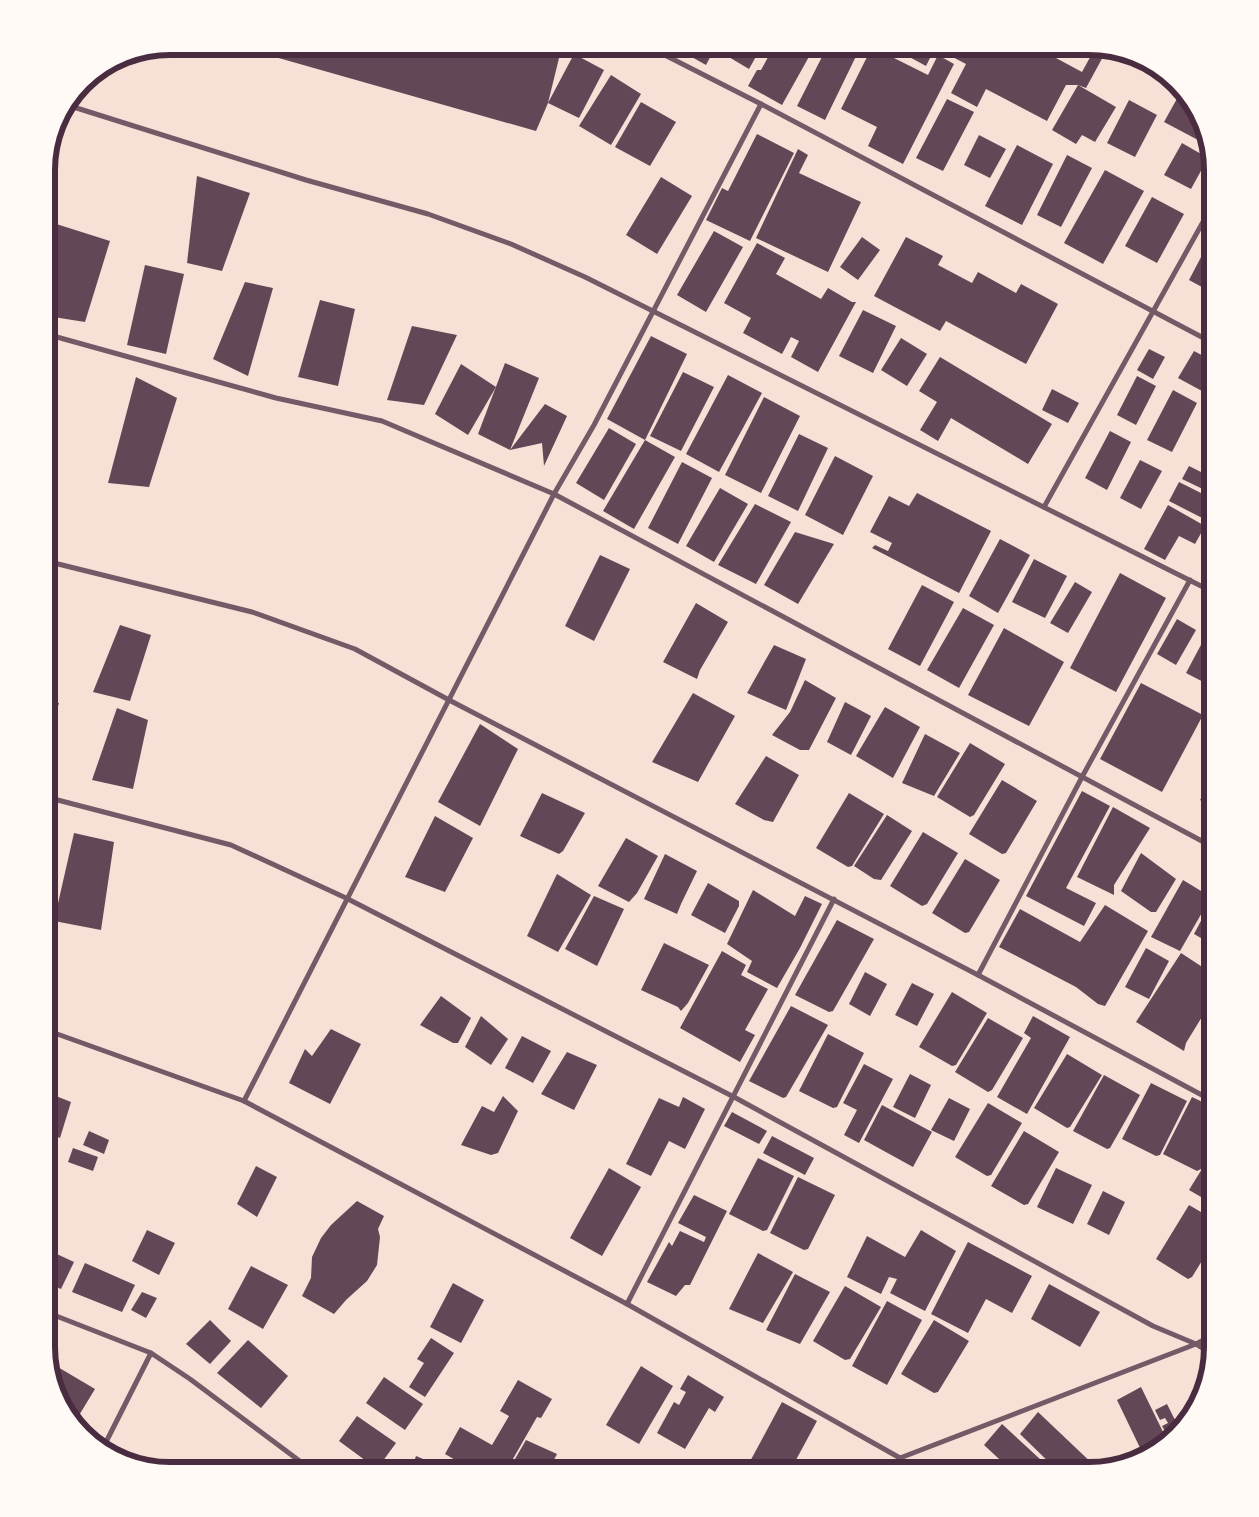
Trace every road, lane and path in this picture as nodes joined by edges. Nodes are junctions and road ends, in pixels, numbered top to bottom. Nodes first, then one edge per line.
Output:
1 (665, 55) edge
2 (761, 104) junction
3 (73, 108) edge
4 (1204, 220) edge
5 (1152, 310) junction
6 (652, 311) junction
7 (55, 337) edge
8 (1204, 338) edge
9 (554, 494) junction
10 (1044, 507) junction
11 (55, 564) edge
12 (1190, 580) junction
13 (1204, 587) edge
14 (449, 700) junction
15 (1082, 777) junction
16 (55, 799) edge
17 (1204, 842) edge
18 (346, 898) junction
19 (834, 900) junction
20 (978, 975) junction
21 (55, 1033) edge
22 (1204, 1096) edge
23 (734, 1097) junction
24 (244, 1101) junction
25 (627, 1304) junction
26 (55, 1315) edge
27 (1204, 1340) edge
28 (1196, 1344) junction
29 (1204, 1349) edge
30 (151, 1352) junction
31 (106, 1443) edge
32 (900, 1458) junction
33 (301, 1462) edge
34 (899, 1462) edge

1 - 2 street
2 - 5 street
2 - 6 street
3 - 6 street
4 - 5 street
5 - 8 street
5 - 10 street
6 - 9 street
6 - 10 street
7 - 9 street
9 - 14 street
9 - 15 street
10 - 12 street
11 - 14 street
12 - 13 street
12 - 15 street
14 - 18 street
14 - 19 street
15 - 17 street
15 - 20 street
16 - 18 street
18 - 23 street
18 - 24 street
19 - 20 street
19 - 23 street
20 - 22 street
21 - 24 street
23 - 25 street
23 - 28 street
24 - 25 street
25 - 32 street
26 - 30 street
27 - 28 street
28 - 29 street
28 - 32 street
30 - 31 street
30 - 33 street
32 - 34 street

